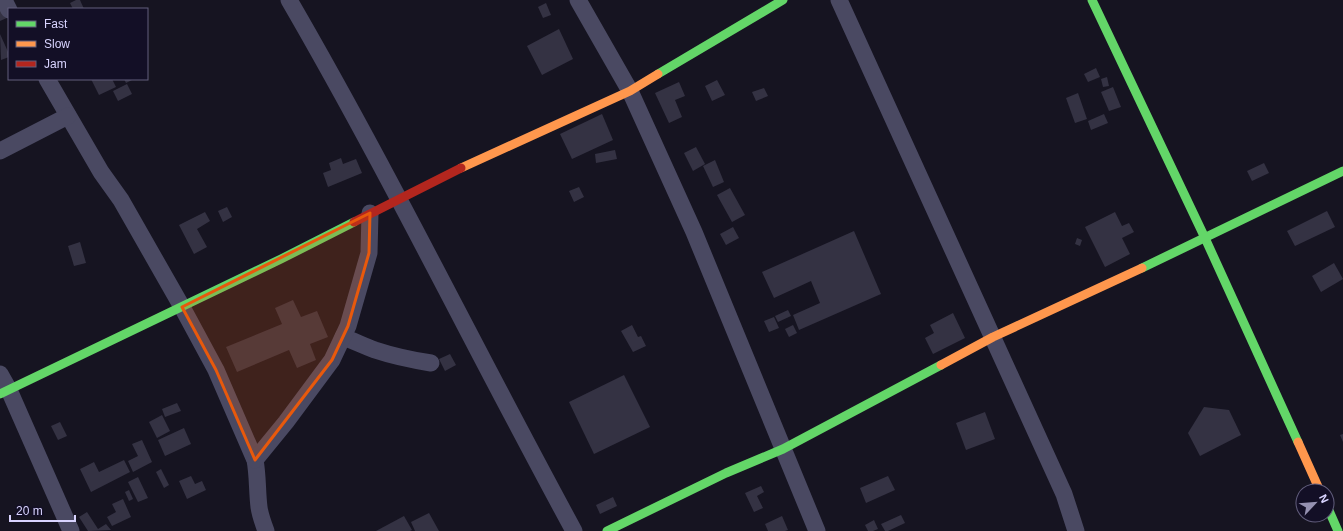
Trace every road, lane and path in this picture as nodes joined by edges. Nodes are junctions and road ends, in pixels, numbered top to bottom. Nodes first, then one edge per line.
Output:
1 (289, 0) edge
2 (578, 0) edge
3 (783, 0) edge
4 (839, 0) edge
5 (1092, 0) edge
6 (48, 80) edge
7 (630, 91) junction
8 (68, 116) junction
9 (0, 151) edge
10 (1343, 171) edge
11 (399, 198) junction
12 (370, 213) junction
13 (1205, 238) junction
14 (182, 307) junction
15 (343, 337) junction
16 (993, 337) junction
17 (431, 363) dead end
18 (0, 374) edge
19 (5, 392) edge
20 (783, 449) junction
21 (254, 460) junction
22 (1316, 483) edge
23 (71, 531) edge
24 (266, 531) edge
25 (574, 531) edge
26 (607, 531) edge
27 (817, 531) edge
28 (1076, 531) edge

1 - 11 street
2 - 7 street
3 - 7 street
4 - 16 street
5 - 13 street
6 - 8 street
7 - 11 street
7 - 20 street
8 - 9 street
8 - 14 street
10 - 13 street
11 - 12 street
11 - 25 street
12 - 14 street
12 - 15 street
13 - 16 street
13 - 22 street
14 - 19 street
14 - 21 street
15 - 17 street
15 - 21 street
16 - 20 street
16 - 28 street
18 - 19 street
19 - 23 street
20 - 26 street
20 - 27 street
21 - 24 street

